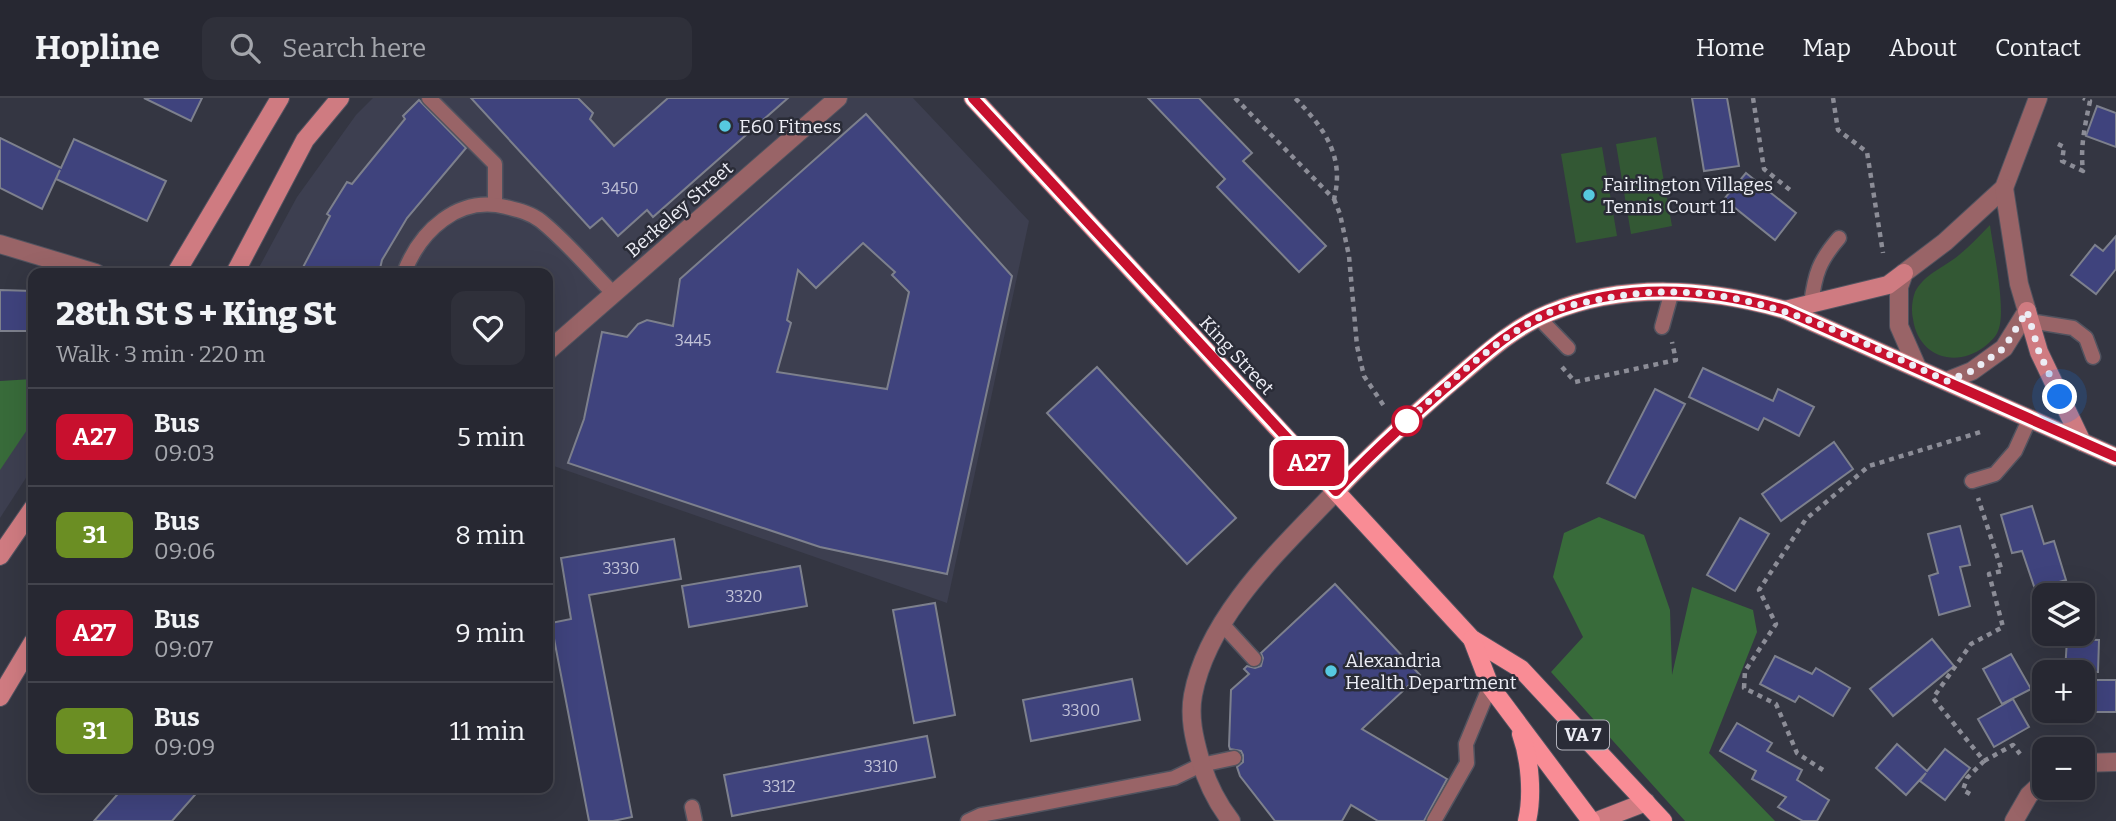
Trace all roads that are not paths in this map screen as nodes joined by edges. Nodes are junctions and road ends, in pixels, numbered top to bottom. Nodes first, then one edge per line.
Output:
1 (280, 98) edge
2 (340, 98) edge
3 (429, 98) edge
4 (838, 98) edge
5 (973, 98) edge
6 (2038, 98) edge
7 (2004, 188) junction
8 (495, 204) junction
9 (1839, 238) dead end
10 (0, 244) edge
11 (79, 268) edge
12 (179, 268) edge
13 (238, 268) edge
14 (406, 268) edge
15 (1904, 273) junction
16 (1672, 291) junction
17 (614, 294) junction
18 (1811, 304) junction
19 (1785, 310) junction
20 (2029, 316) junction
21 (1539, 318) junction
22 (1666, 332) road end
23 (553, 347) edge
24 (1568, 348) dead end
25 (2093, 357) dead end
26 (1917, 367) junction
27 (1947, 381) junction
28 (2030, 418) junction
29 (2082, 442) junction
30 (2116, 457) edge
31 (1972, 481) road end
32 (1336, 491) junction
33 (28, 515) edge
34 (0, 556) edge
35 (1223, 625) junction
36 (1472, 639) junction
37 (28, 650) edge
38 (1254, 659) dead end
39 (1490, 687) junction
40 (0, 697) edge
41 (1516, 721) junction
42 (1234, 758) dead end
43 (2116, 762) edge
44 (2095, 763) edge
45 (1201, 765) junction
46 (2032, 792) edge
47 (1646, 802) junction
48 (968, 821) edge
49 (1231, 821) edge
50 (1434, 821) edge
51 (1527, 821) edge
52 (1591, 821) edge
53 (1597, 821) edge
54 (1633, 821) edge
55 (1662, 821) edge
56 (2014, 821) edge

1 - 12 street
2 - 13 street
3 - 8 lane
4 - 17 street, Berkeley Street
5 - 32 main road, King Street / VA 7
6 - 7 street
7 - 15 street
7 - 20 street
8 - 14 lane
8 - 17 lane
9 - 18 lane
10 - 11 street
15 - 18 street
15 - 26 street
16 - 19 street
16 - 21 street
16 - 22 lane
17 - 23 street, Berkeley Street
18 - 19 street
19 - 26 street
20 - 25 lane
20 - 27 street
20 - 29 street
21 - 24 lane
21 - 32 street
26 - 27 street
27 - 28 street
28 - 29 street
28 - 31 lane
29 - 30 street
32 - 35 street
32 - 36 main road, King Street / VA 7
33 - 34 street
35 - 38 lane
35 - 45 street
36 - 39 main road, King Street / VA 7
36 - 47 main road, King Street / VA 7
37 - 40 street
39 - 41 main road, King Street / VA 7
39 - 50 lane
41 - 51 main road
41 - 52 main road, King Street / VA 7
42 - 45 lane
43 - 44 street
45 - 48 lane
45 - 49 street
46 - 56 street
47 - 53 street
47 - 54 street
47 - 55 main road, King Street / VA 7

